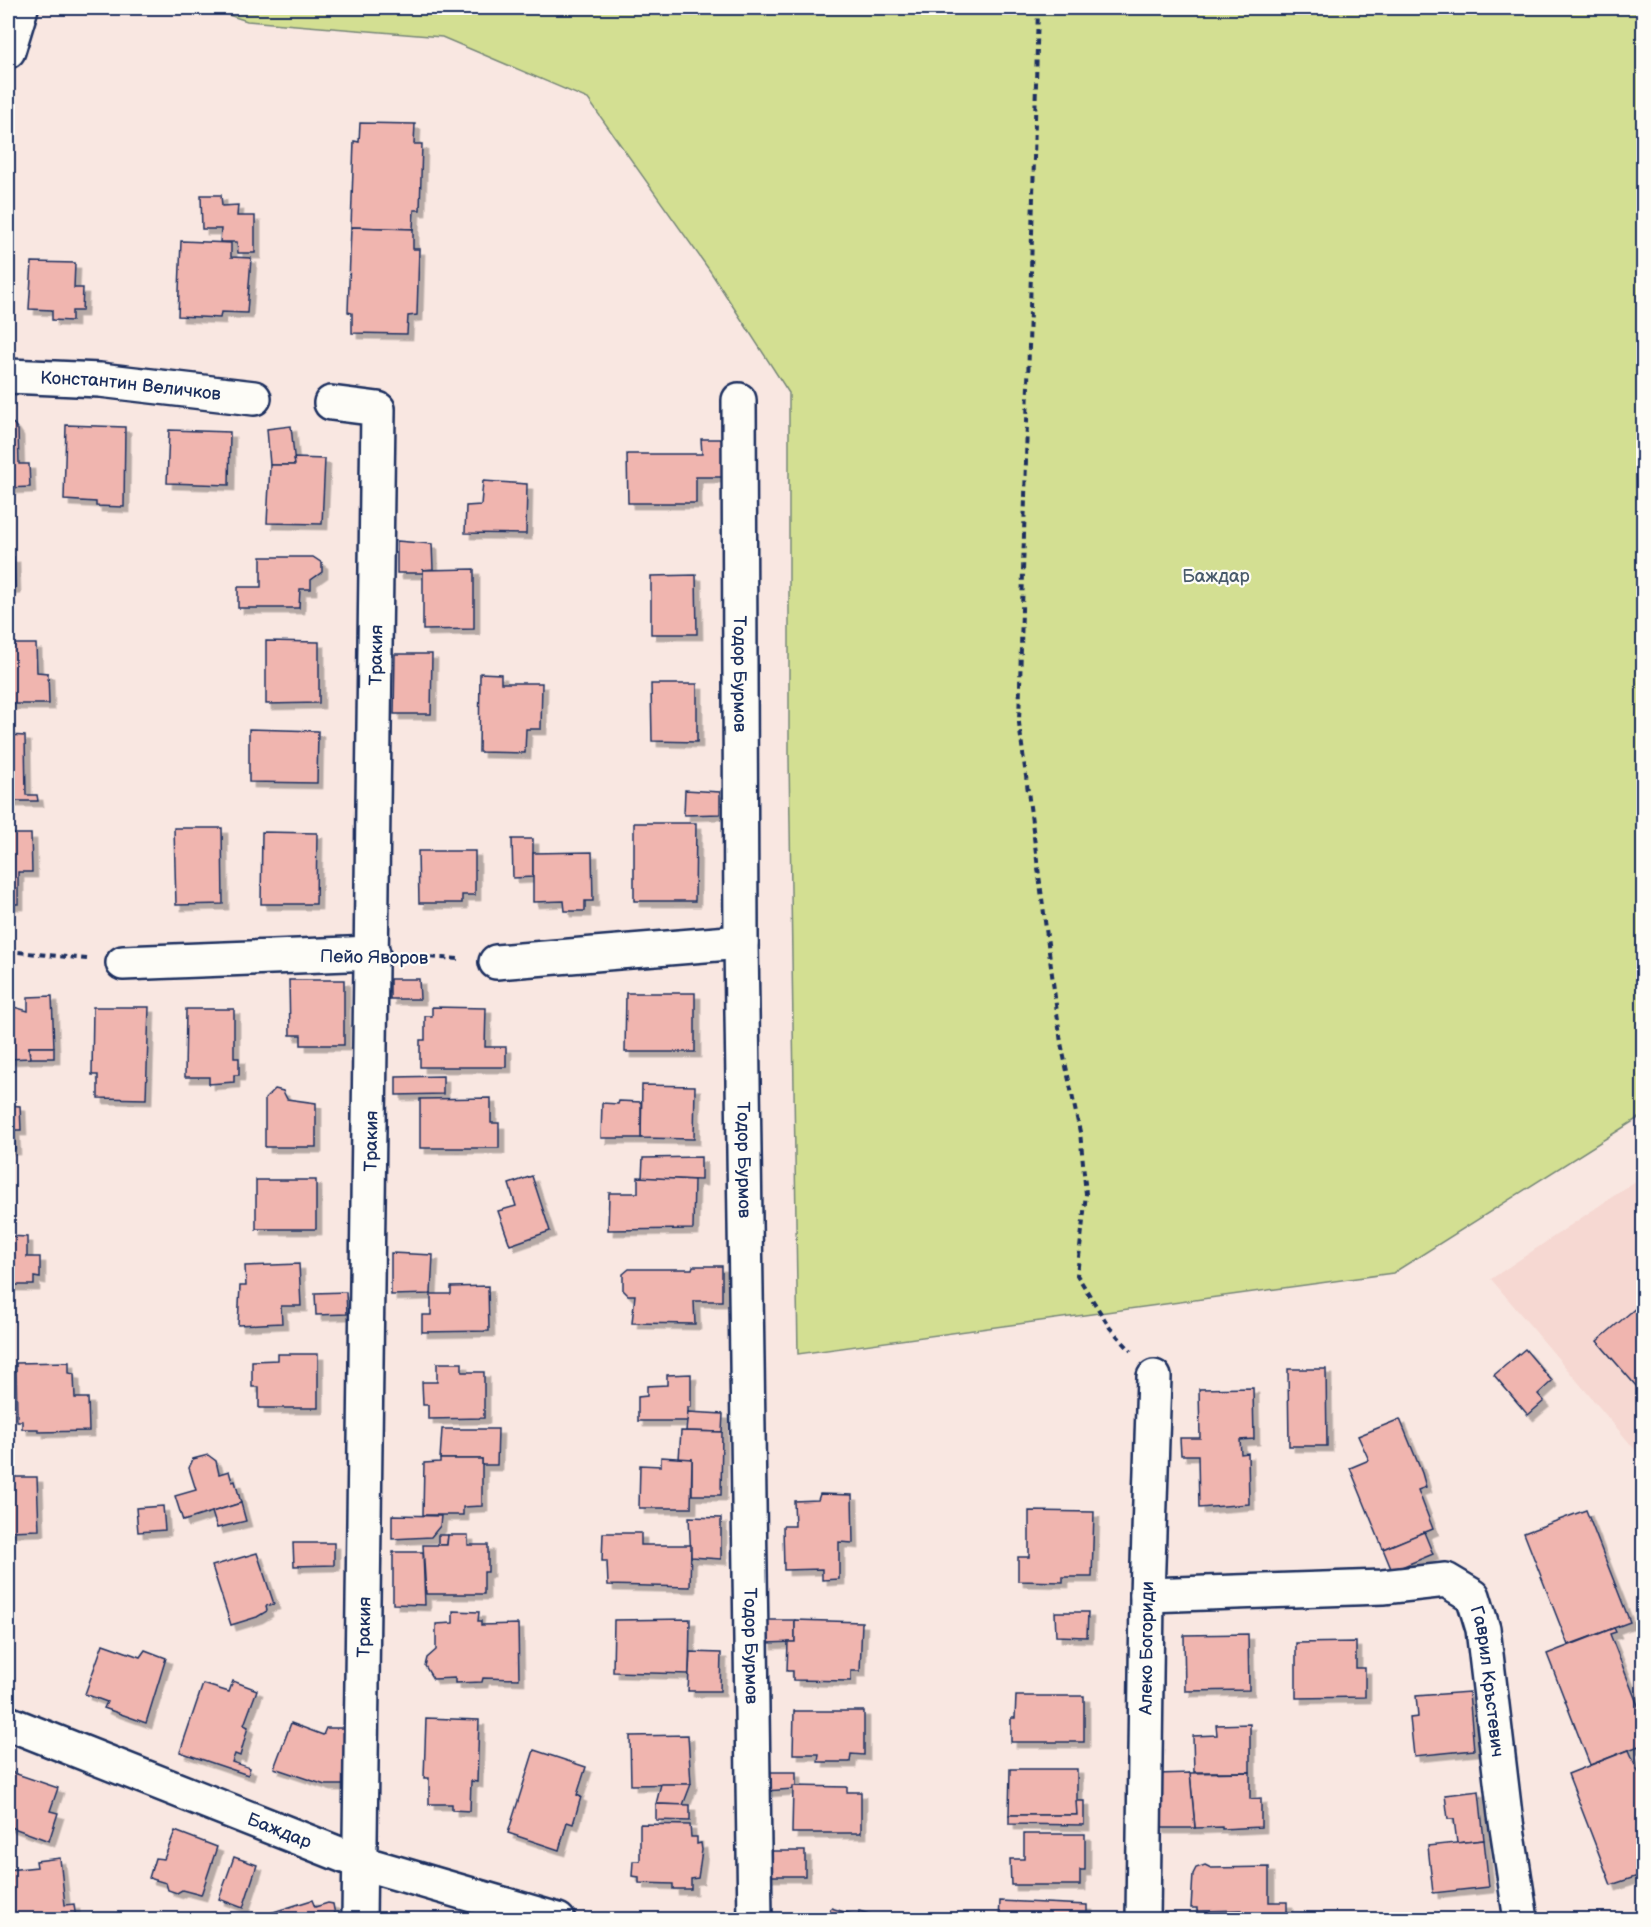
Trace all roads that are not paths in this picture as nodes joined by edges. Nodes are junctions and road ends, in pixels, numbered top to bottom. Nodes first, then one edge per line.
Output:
1 (21, 8) edge
2 (8, 51) edge
3 (8, 376) edge
4 (254, 398) dead end
5 (739, 400) dead end
6 (331, 402) dead end
7 (741, 942) junction
8 (373, 953) junction
9 (496, 962) road end
10 (123, 963) road end
11 (1154, 1377) road end
12 (1147, 1595) junction
13 (8, 1723) edge
14 (362, 1863) junction
15 (359, 1920) edge
16 (558, 1920) edge
17 (755, 1920) edge
18 (1143, 1920) edge
19 (1521, 1920) edge

1 - 2 street
3 - 4 street, Константин Величков
5 - 7 street, Тодор Бурмов
6 - 8 street, Тракия
7 - 9 street
7 - 17 street, Тодор Бурмов
8 - 10 street, Пейо Яворов
8 - 14 street, Тракия
11 - 12 street, Алеко Богориди
12 - 18 street, Алеко Богориди
12 - 19 street, Гаврил Кръстевич
13 - 14 street, Баждар
14 - 15 street, Тракия
14 - 16 street, Баждар

